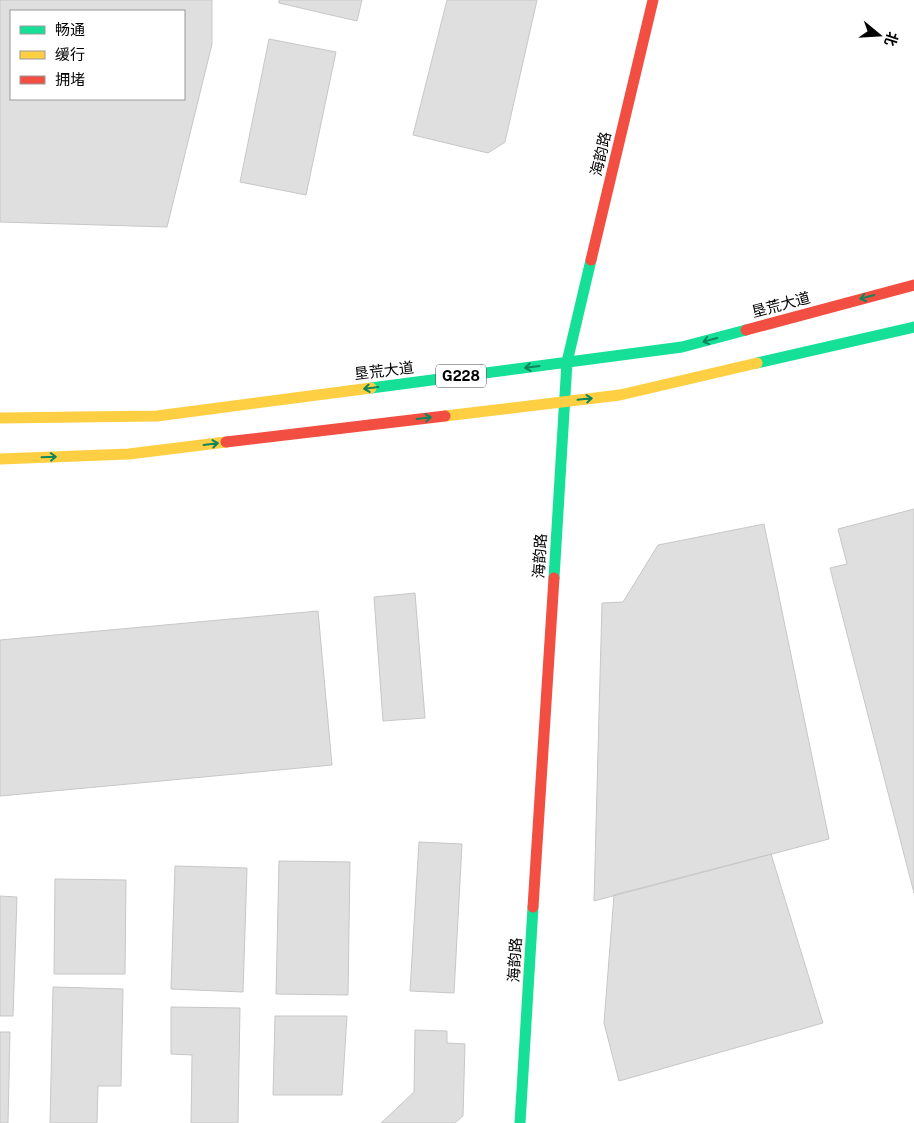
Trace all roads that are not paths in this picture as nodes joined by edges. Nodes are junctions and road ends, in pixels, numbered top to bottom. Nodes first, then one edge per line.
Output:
1 (653, 0) edge
2 (914, 284) edge
3 (914, 326) edge
4 (567, 362) junction
5 (564, 401) junction
6 (0, 418) edge
7 (0, 458) edge
8 (520, 1123) edge

1 - 4 main road, 海韵路
2 -> 4 main road, 垦荒大道 / G228
5 -> 3 main road
4 - 5 main road, 海韵路
4 -> 6 main road, 垦荒大道 / G228
7 -> 5 main road
5 - 8 main road, 海韵路

